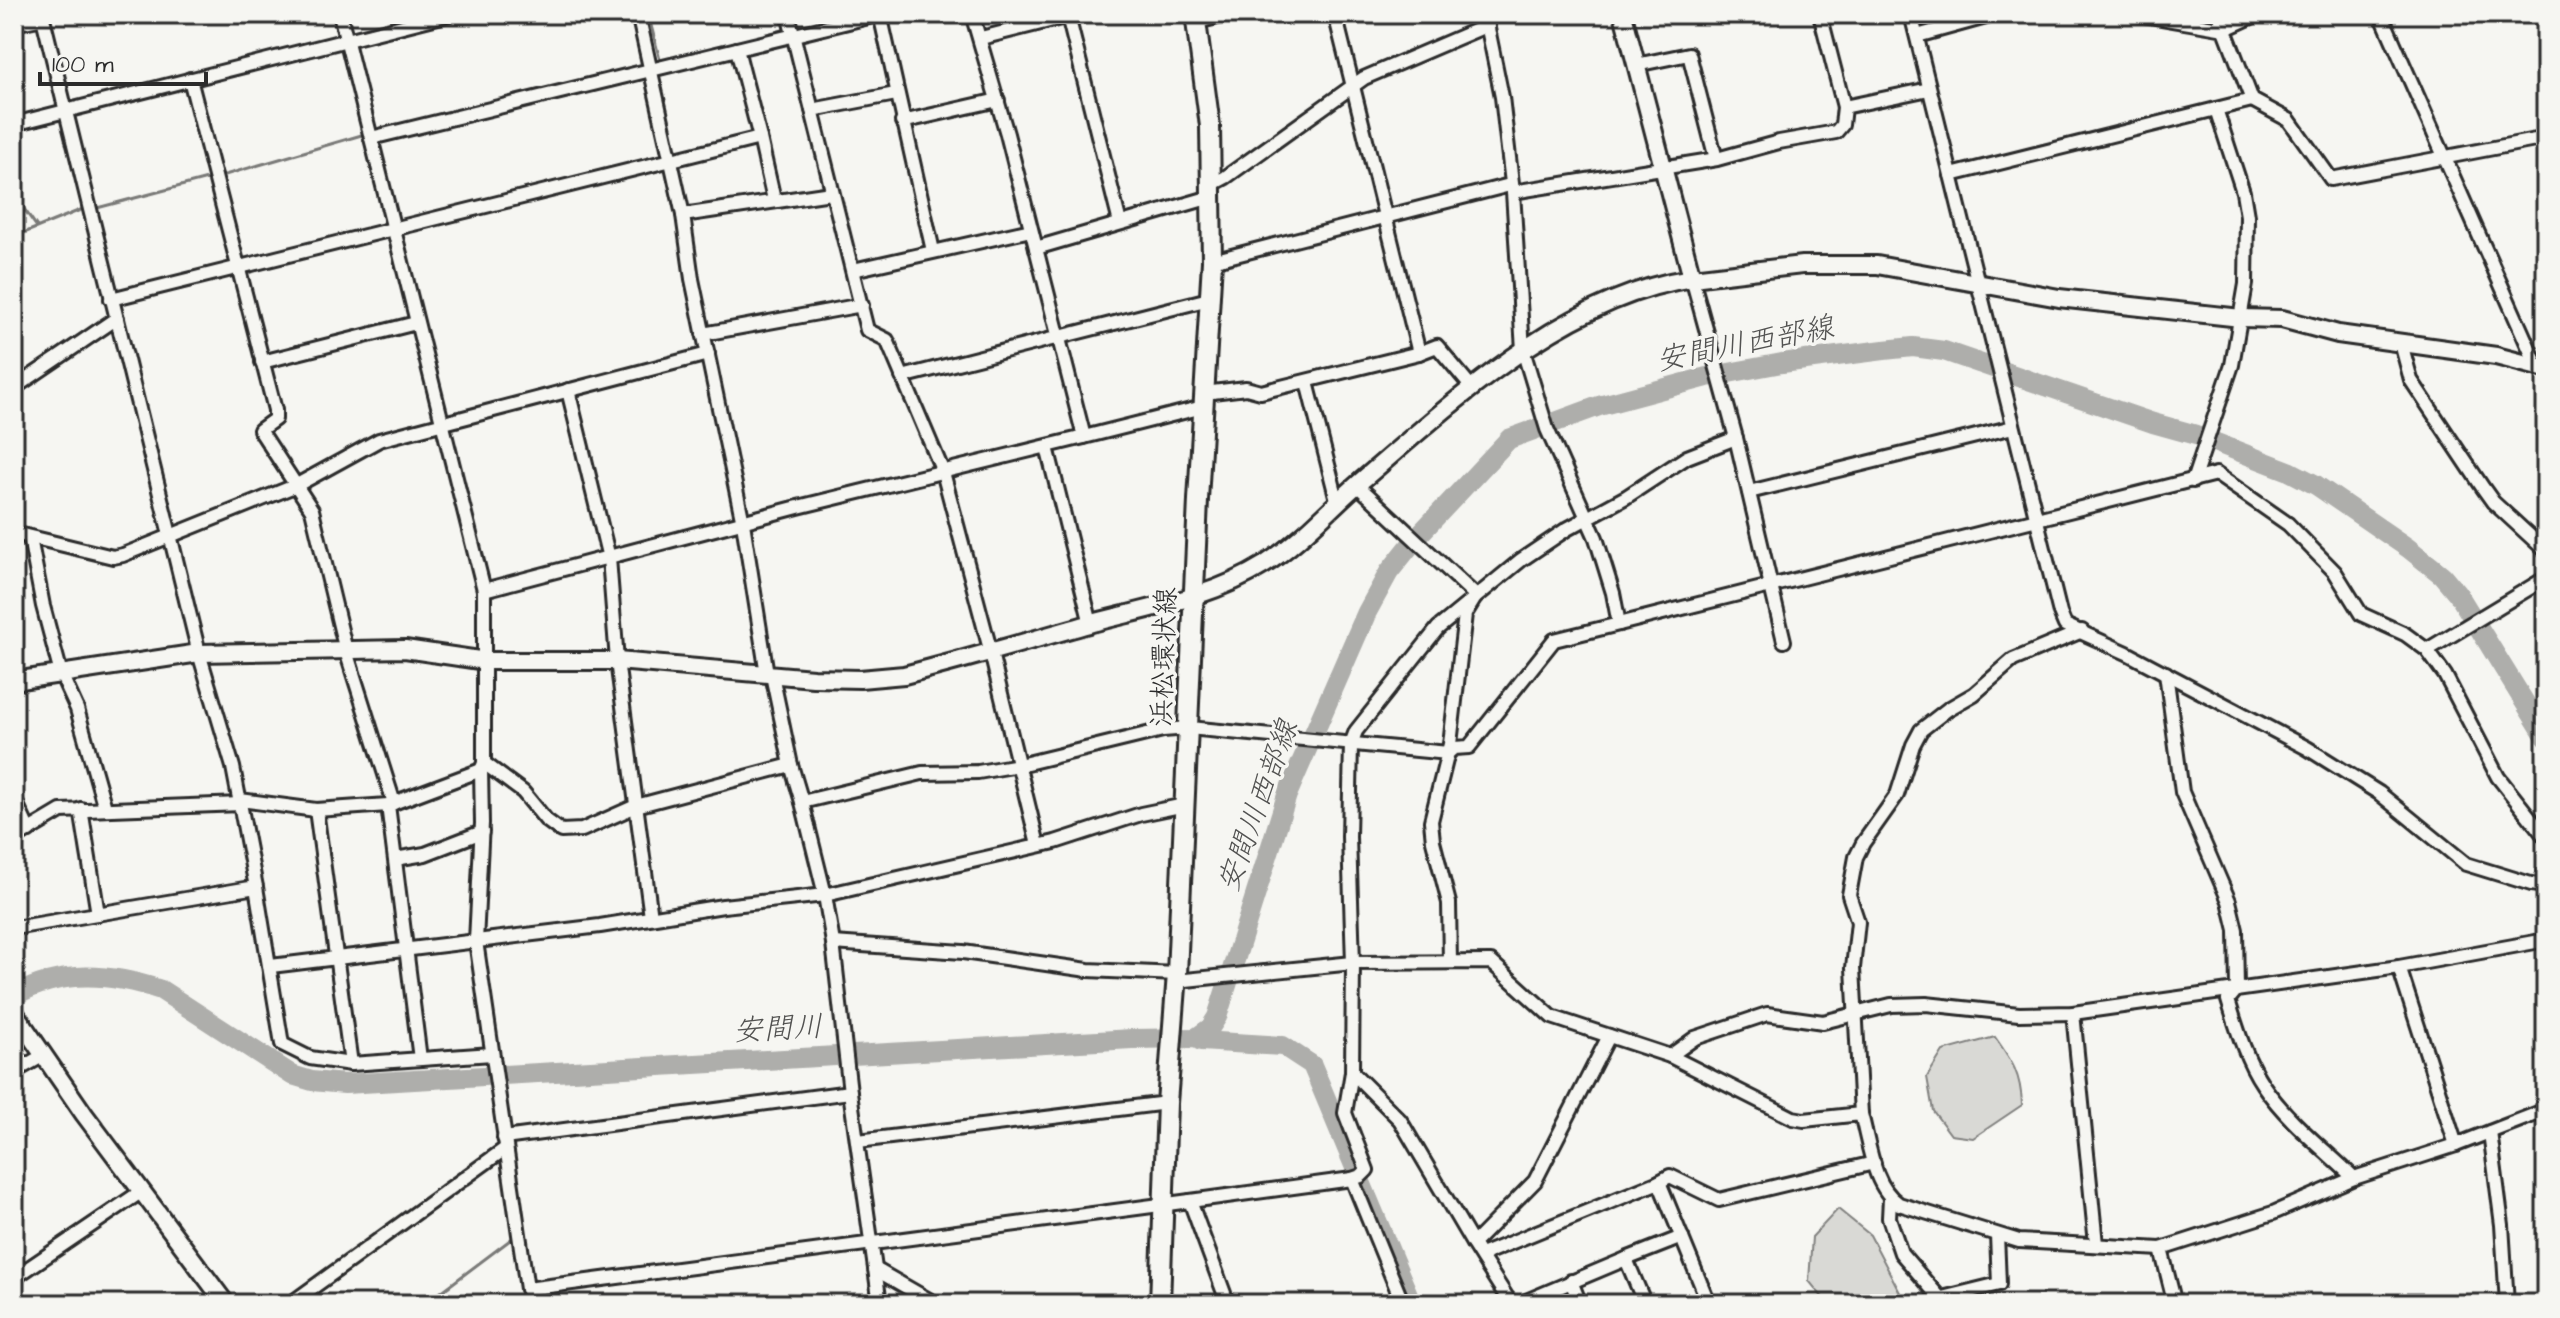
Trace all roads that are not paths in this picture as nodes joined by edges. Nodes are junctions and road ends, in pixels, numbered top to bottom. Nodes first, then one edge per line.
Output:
1 (340, 14) edge
2 (450, 14) edge
3 (638, 14) edge
4 (788, 14) edge
5 (880, 14) edge
6 (972, 14) edge
7 (1230, 14) edge
8 (1335, 14) edge
9 (1623, 14) edge
10 (1820, 14) edge
11 (1911, 14) edge
12 (1997, 14) edge
13 (2137, 14) edge
14 (2219, 14) edge
15 (2258, 14) edge
16 (2381, 14) edge
17 (1072, 15) edge
18 (42, 16) edge
19 (1196, 18) edge
20 (1486, 19) edge
21 (14, 24) edge
22 (2225, 29) junction
23 (793, 36) junction
24 (1917, 36) junction
25 (981, 38) junction
26 (347, 41) junction
27 (737, 49) junction
28 (1636, 65) junction
29 (651, 70) junction
30 (190, 79) junction
31 (1354, 86) junction
32 (1929, 89) junction
33 (896, 94) junction
34 (998, 100) junction
35 (2252, 100) junction
36 (1844, 107) junction
37 (2216, 109) junction
38 (812, 110) junction
39 (66, 112) junction
40 (902, 122) junction
41 (14, 124) edge
42 (371, 138) junction
43 (760, 138) junction
44 (2546, 138) edge
45 (2444, 158) junction
46 (1716, 159) junction
47 (671, 160) junction
48 (1662, 167) junction
49 (1951, 175) junction
50 (1512, 188) junction
51 (1211, 191) junction
52 (831, 193) junction
53 (774, 200) junction
54 (683, 215) junction
55 (1386, 217) junction
56 (1120, 223) junction
57 (394, 229) junction
58 (1031, 230) junction
59 (1036, 248) junction
60 (933, 251) junction
61 (1212, 261) junction
62 (238, 267) junction
63 (853, 270) junction
64 (1692, 278) junction
65 (1977, 283) junction
66 (111, 299) junction
67 (1209, 299) junction
68 (862, 305) junction
69 (117, 318) junction
70 (2241, 318) junction
71 (416, 323) junction
72 (703, 334) junction
73 (1058, 338) junction
74 (2401, 343) junction
75 (1523, 350) junction
76 (1419, 353) junction
77 (708, 354) junction
78 (262, 362) junction
79 (2541, 367) edge
80 (902, 377) junction
81 (1307, 382) junction
82 (14, 388) edge
83 (1473, 389) junction
84 (568, 390) junction
85 (1203, 400) junction
86 (442, 423) junction
87 (2013, 427) junction
88 (1084, 437) junction
89 (1736, 438) junction
90 (1047, 447) junction
91 (943, 472) junction
92 (2193, 481) junction
93 (297, 485) junction
94 (1357, 485) junction
95 (1749, 492) junction
96 (1338, 504) junction
97 (1586, 517) junction
98 (2037, 520) junction
99 (743, 523) junction
100 (14, 533) edge
101 (171, 535) junction
102 (30, 538) junction
103 (2546, 551) edge
104 (609, 558) junction
105 (2546, 578) edge
106 (1770, 585) junction
107 (484, 590) junction
108 (1194, 596) junction
109 (1476, 596) junction
110 (1091, 624) junction
111 (1619, 624) junction
112 (2082, 631) junction
113 (1784, 641) dead end
114 (2427, 650) junction
115 (346, 651) junction
116 (199, 653) junction
117 (991, 653) junction
118 (486, 661) junction
119 (617, 661) junction
120 (2166, 673) junction
121 (61, 674) junction
122 (769, 674) junction
123 (14, 681) edge
124 (1189, 728) junction
125 (1351, 744) junction
126 (1448, 753) junction
127 (791, 765) junction
128 (1019, 765) junction
129 (482, 767) junction
130 (14, 798) edge
131 (241, 802) junction
132 (802, 802) junction
133 (391, 804) junction
134 (1185, 805) junction
135 (636, 806) junction
136 (105, 808) junction
137 (81, 809) junction
138 (316, 810) junction
139 (29, 831) junction
140 (482, 832) junction
141 (2546, 838) edge
142 (14, 839) edge
143 (1038, 845) junction
144 (395, 859) junction
145 (2546, 886) edge
146 (256, 887) junction
147 (825, 895) junction
148 (98, 914) junction
149 (651, 917) junction
150 (14, 928) edge
151 (2546, 940) edge
152 (476, 941) junction
153 (833, 943) junction
154 (407, 950) junction
155 (336, 958) junction
156 (1450, 962) junction
157 (1353, 963) junction
158 (271, 966) junction
159 (2399, 967) junction
160 (1176, 978) junction
161 (2237, 989) junction
162 (14, 1012) edge
163 (2073, 1013) junction
164 (1857, 1014) junction
165 (1609, 1036) junction
166 (492, 1054) junction
167 (44, 1055) junction
168 (1670, 1056) junction
169 (420, 1059) junction
170 (351, 1064) junction
171 (14, 1072) edge
172 (1352, 1072) junction
173 (850, 1092) junction
174 (1167, 1103) junction
175 (2546, 1110) edge
176 (1861, 1114) junction
177 (2490, 1132) junction
178 (858, 1141) junction
179 (505, 1143) junction
180 (2456, 1145) junction
181 (1874, 1163) junction
182 (1356, 1178) junction
183 (2354, 1178) junction
184 (1659, 1182) junction
185 (142, 1191) junction
186 (1890, 1198) junction
187 (1190, 1201) junction
188 (1164, 1204) junction
189 (1997, 1235) junction
190 (1682, 1237) junction
191 (871, 1243) junction
192 (1473, 1244) junction
193 (2096, 1244) junction
194 (2161, 1249) junction
195 (1481, 1255) junction
196 (1626, 1259) junction
197 (875, 1269) junction
198 (14, 1278) edge
199 (1571, 1281) junction
200 (527, 1289) junction
201 (1943, 1301) edge
202 (226, 1304) edge
203 (290, 1304) edge
204 (535, 1304) edge
205 (880, 1304) edge
206 (936, 1304) edge
207 (1160, 1304) edge
208 (1228, 1304) edge
209 (1403, 1304) edge
210 (1511, 1304) edge
211 (1519, 1304) edge
212 (1580, 1304) edge
213 (1645, 1304) edge
214 (1709, 1304) edge
215 (2175, 1304) edge
216 (2507, 1304) edge

1 - 26 street
2 - 26 street
3 - 29 street
4 - 23 street
5 - 23 street
5 - 33 street
6 - 25 street
7 - 19 street
8 - 31 street
9 - 28 street
10 - 36 street
11 - 24 street
12 - 24 street
13 - 22 street
14 - 22 street
15 - 22 street
16 - 45 street
17 - 25 street
17 - 56 street
18 - 21 street
18 - 39 street
19 - 51 main road, 浜松環状線
20 - 31 street
20 - 50 street
22 - 35 street
23 - 27 street
23 - 38 street
24 - 32 street
25 - 34 street
26 - 30 street
26 - 42 street
27 - 29 street
27 - 43 street
28 - 46 street
28 - 48 street
29 - 42 street
29 - 47 street
30 - 39 street
30 - 62 street
31 - 51 street
31 - 55 street
32 - 36 street
32 - 49 street
33 - 38 street
33 - 40 street
34 - 40 street
34 - 58 street
35 - 37 street
35 - 45 street
36 - 46 street
37 - 49 street
37 - 70 street
38 - 52 street
39 - 41 street
39 - 66 street
40 - 60 street
42 - 57 street
43 - 47 street
43 - 53 street
44 - 45 street
45 - 79 street
46 - 48 street
47 - 54 street
47 - 57 street
48 - 50 street
48 - 64 street
49 - 65 street
50 - 55 street
50 - 75 street
51 - 56 street
51 - 61 main road, 浜松環状線
52 - 53 street
52 - 63 street
53 - 54 street
54 - 72 street
55 - 61 street
55 - 76 street
56 - 59 street
57 - 62 street
57 - 71 street
58 - 59 street
58 - 60 street
59 - 73 street
60 - 63 street
61 - 67 main road, 浜松環状線
62 - 66 street
62 - 78 street
63 - 68 street
64 - 65 street
64 - 75 street
64 - 89 street
65 - 70 street
65 - 87 street
66 - 69 street
67 - 73 street
67 - 85 main road, 浜松環状線
68 - 72 street
68 - 80 street
69 - 82 street
69 - 101 street
70 - 74 street
70 - 92 street
71 - 78 street
71 - 86 street
72 - 77 street
73 - 80 street
73 - 88 street
74 - 79 street
74 - 103 street
75 - 83 street
75 - 97 street
76 - 81 street
76 - 83 street
77 - 84 street
77 - 99 street
78 - 93 street
80 - 91 street
81 - 85 street
81 - 96 street
83 - 94 street
84 - 86 street
84 - 104 street
85 - 88 street
85 - 108 main road, 浜松環状線
86 - 93 street
86 - 107 street
87 - 95 street
87 - 98 street
88 - 90 street
89 - 95 street
89 - 97 street
90 - 91 street
90 - 110 street
91 - 99 street
91 - 117 street
92 - 98 street
92 - 114 street
93 - 101 street
93 - 115 street
94 - 96 street
94 - 109 street
95 - 106 street
96 - 108 street
97 - 109 street
97 - 111 street
98 - 106 street
98 - 112 street
99 - 104 street
99 - 122 street
100 - 102 street
101 - 102 street
101 - 116 street
102 - 121 street
104 - 107 street
104 - 119 street
105 - 114 street
106 - 111 street
106 - 113 street
107 - 118 street
108 - 110 street
108 - 124 main road, 浜松環状線
109 - 125 street
109 - 126 street
110 - 117 street
111 - 126 street
112 - 120 street
112 - 164 street
114 - 141 street
115 - 116 street
115 - 118 street
115 - 133 street
116 - 121 street
116 - 131 street
117 - 122 street
117 - 128 street
118 - 119 street
118 - 129 street
119 - 122 street
119 - 135 street
120 - 145 street
120 - 161 street
121 - 123 street
121 - 136 street
122 - 127 street
124 - 125 street
124 - 128 street
124 - 134 main road, 浜松環状線
125 - 126 street
125 - 157 street
126 - 156 street
127 - 132 street
127 - 135 street
128 - 132 street
128 - 143 street
129 - 133 street
129 - 135 street
129 - 140 street
130 - 139 street
131 - 136 street
131 - 138 street
131 - 146 street
132 - 147 street
133 - 138 street
133 - 144 street
134 - 143 street
134 - 160 main road, 浜松環状線
135 - 149 street
136 - 137 street
137 - 139 street
137 - 148 street
138 - 155 street
139 - 142 street
140 - 144 street
140 - 152 street
143 - 147 street
144 - 154 street
146 - 148 street
146 - 158 street
147 - 149 street
147 - 153 street
148 - 150 street
149 - 152 street
151 - 159 street
152 - 154 street
152 - 166 street
153 - 160 street
153 - 173 street
154 - 155 street
154 - 169 street
155 - 158 street
155 - 170 street
156 - 157 street
156 - 165 street
157 - 160 street
157 - 172 street
158 - 170 street
159 - 161 street
159 - 180 street
160 - 174 main road, 浜松環状線
161 - 163 street
161 - 183 street
162 - 167 street
163 - 164 street
163 - 193 street
164 - 168 street
164 - 176 street
165 - 168 street
165 - 192 street
166 - 169 street
166 - 179 street
167 - 171 street
167 - 185 street
168 - 176 street
169 - 170 street
172 - 182 street
172 - 192 street
173 - 178 street
173 - 179 street
174 - 178 street
174 - 188 main road, 浜松環状線
175 - 177 street
176 - 181 street
177 - 180 street
177 - 216 street
178 - 191 street
179 - 200 street
179 - 203 street
180 - 183 street
181 - 184 street
181 - 186 street
182 - 187 street
182 - 209 street
183 - 194 street
184 - 190 street
184 - 195 street
185 - 198 street
185 - 202 street
186 - 189 street
186 - 201 street
187 - 188 street
187 - 208 street
188 - 191 street
188 - 207 main road, 浜松環状線
189 - 193 street
189 - 201 street
190 - 196 street
190 - 214 street
191 - 197 street
191 - 200 street
192 - 195 street
193 - 194 street
194 - 215 street
195 - 210 street
196 - 199 street
196 - 213 street
197 - 205 street
197 - 206 street
199 - 211 street
199 - 212 street
200 - 204 street

